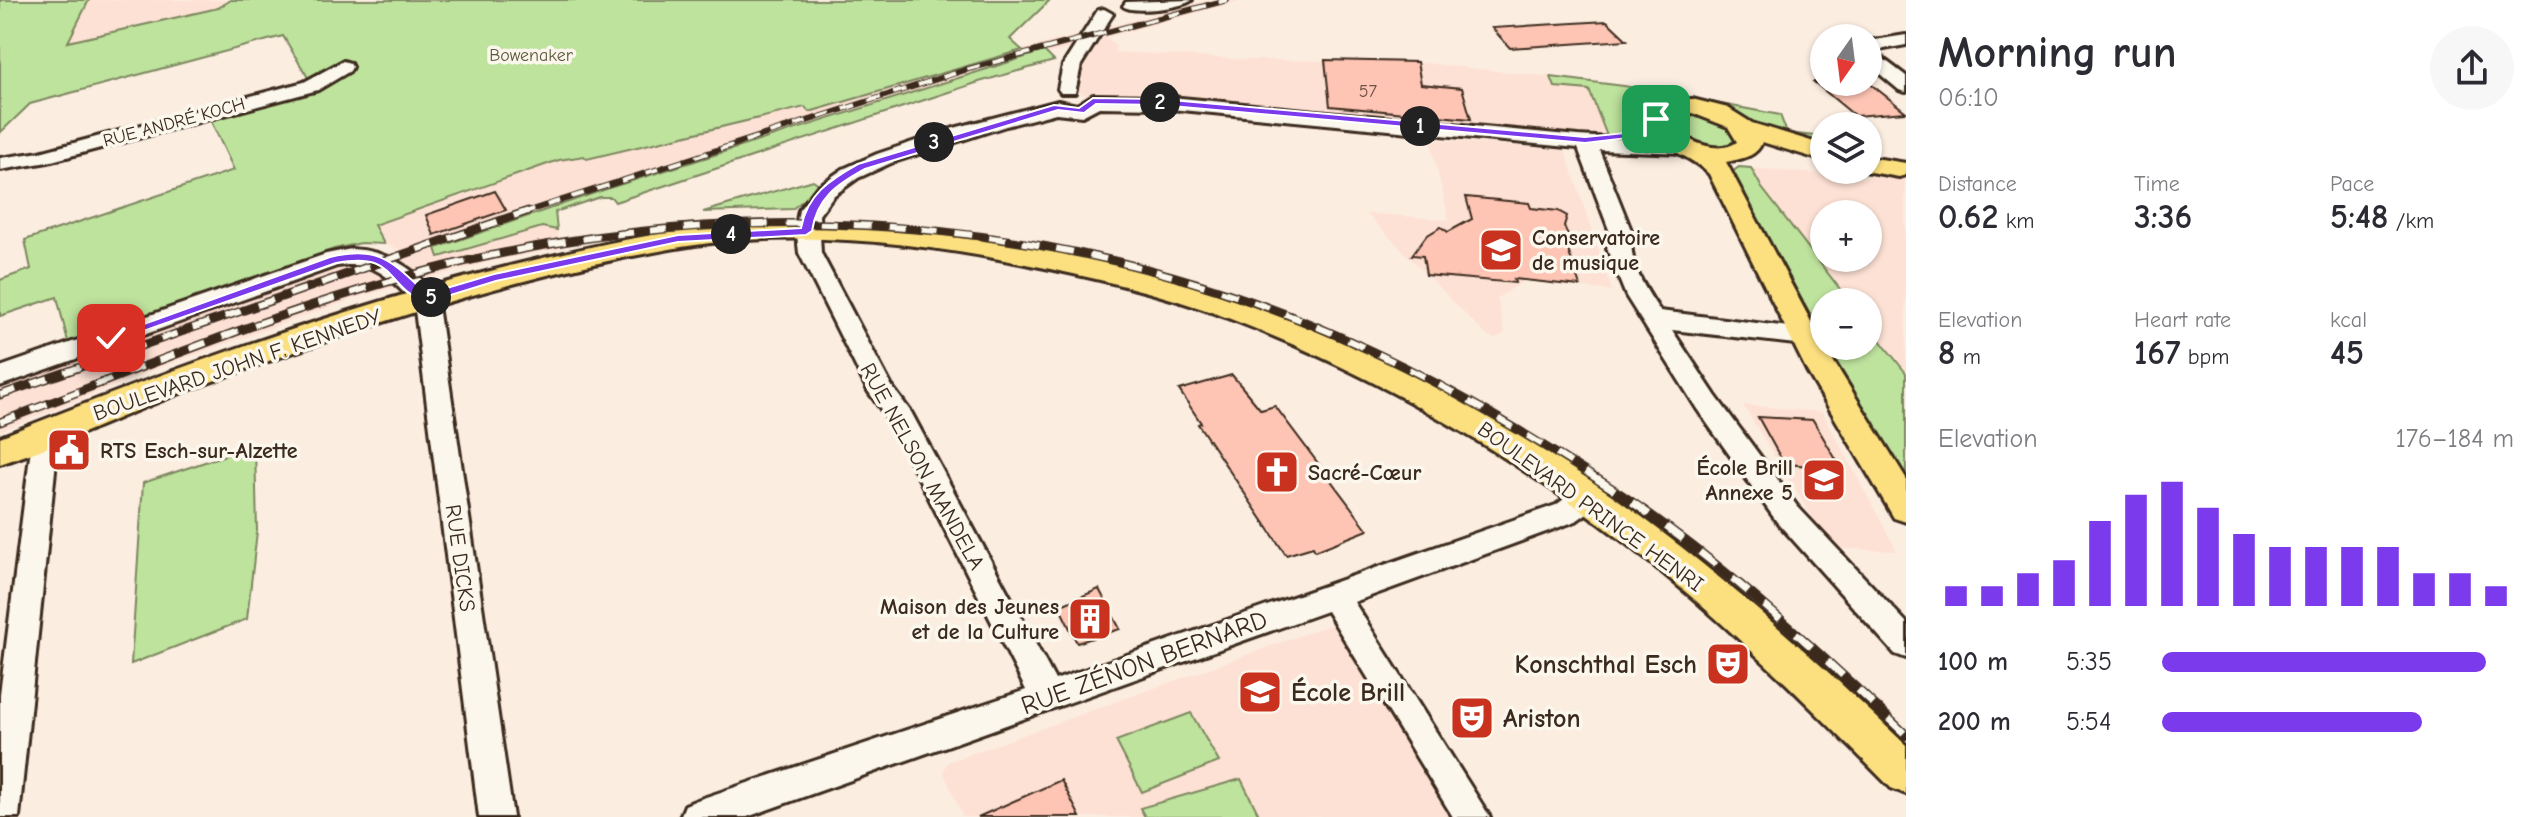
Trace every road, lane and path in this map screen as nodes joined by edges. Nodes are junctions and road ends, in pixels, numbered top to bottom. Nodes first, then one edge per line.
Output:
1 (1183, 0) edge
2 (1126, 3) edge
3 (1106, 7) edge
4 (1906, 40) edge
5 (1882, 44) edge
6 (1882, 66) edge
7 (343, 67) dead end
8 (1906, 86) edge
9 (1063, 98) junction
10 (1659, 127) junction
11 (1585, 140) junction
12 (1720, 151) junction
13 (1810, 155) edge
14 (0, 164) edge
15 (806, 231) junction
16 (425, 299) junction
17 (1652, 319) junction
18 (1804, 336) junction
19 (0, 377) edge
20 (46, 432) junction
21 (0, 451) edge
22 (1587, 498) junction
23 (1906, 508) edge
24 (1333, 594) junction
25 (1906, 644) edge
26 (1047, 698) junction
27 (1906, 774) edge
28 (2, 817) edge
29 (496, 817) edge
30 (697, 817) edge
31 (1473, 817) edge

1 - 2 street
2 - 3 street
3 - 9 street
4 - 5 street
6 - 8 street
7 - 14 street, RUE ANDRÉ KOCH
9 - 11 street
9 - 15 street
10 - 11 street
10 - 12 main road
10 - 12 main road
11 - 12 street
11 - 17 street
12 - 13 main road
12 - 18 main road
15 - 16 main road, BOULEVARD JOHN F. KENNEDY
15 - 22 main road, BOULEVARD PRINCE HENRI
15 - 26 street, RUE NELSON MANDELA
16 - 19 street
16 - 20 main road, BOULEVARD JOHN F. KENNEDY
16 - 29 street, RUE DICKS
17 - 18 street
17 - 25 street
18 - 23 main road
20 - 21 main road, BOULEVARD JOHN F. KENNEDY
20 - 28 street
22 - 24 street, RUE ZÉNON BERNARD
22 - 27 main road, BOULEVARD PRINCE HENRI
24 - 26 street, RUE ZÉNON BERNARD
24 - 31 street
26 - 30 street, RUE ZÉNON BERNARD

